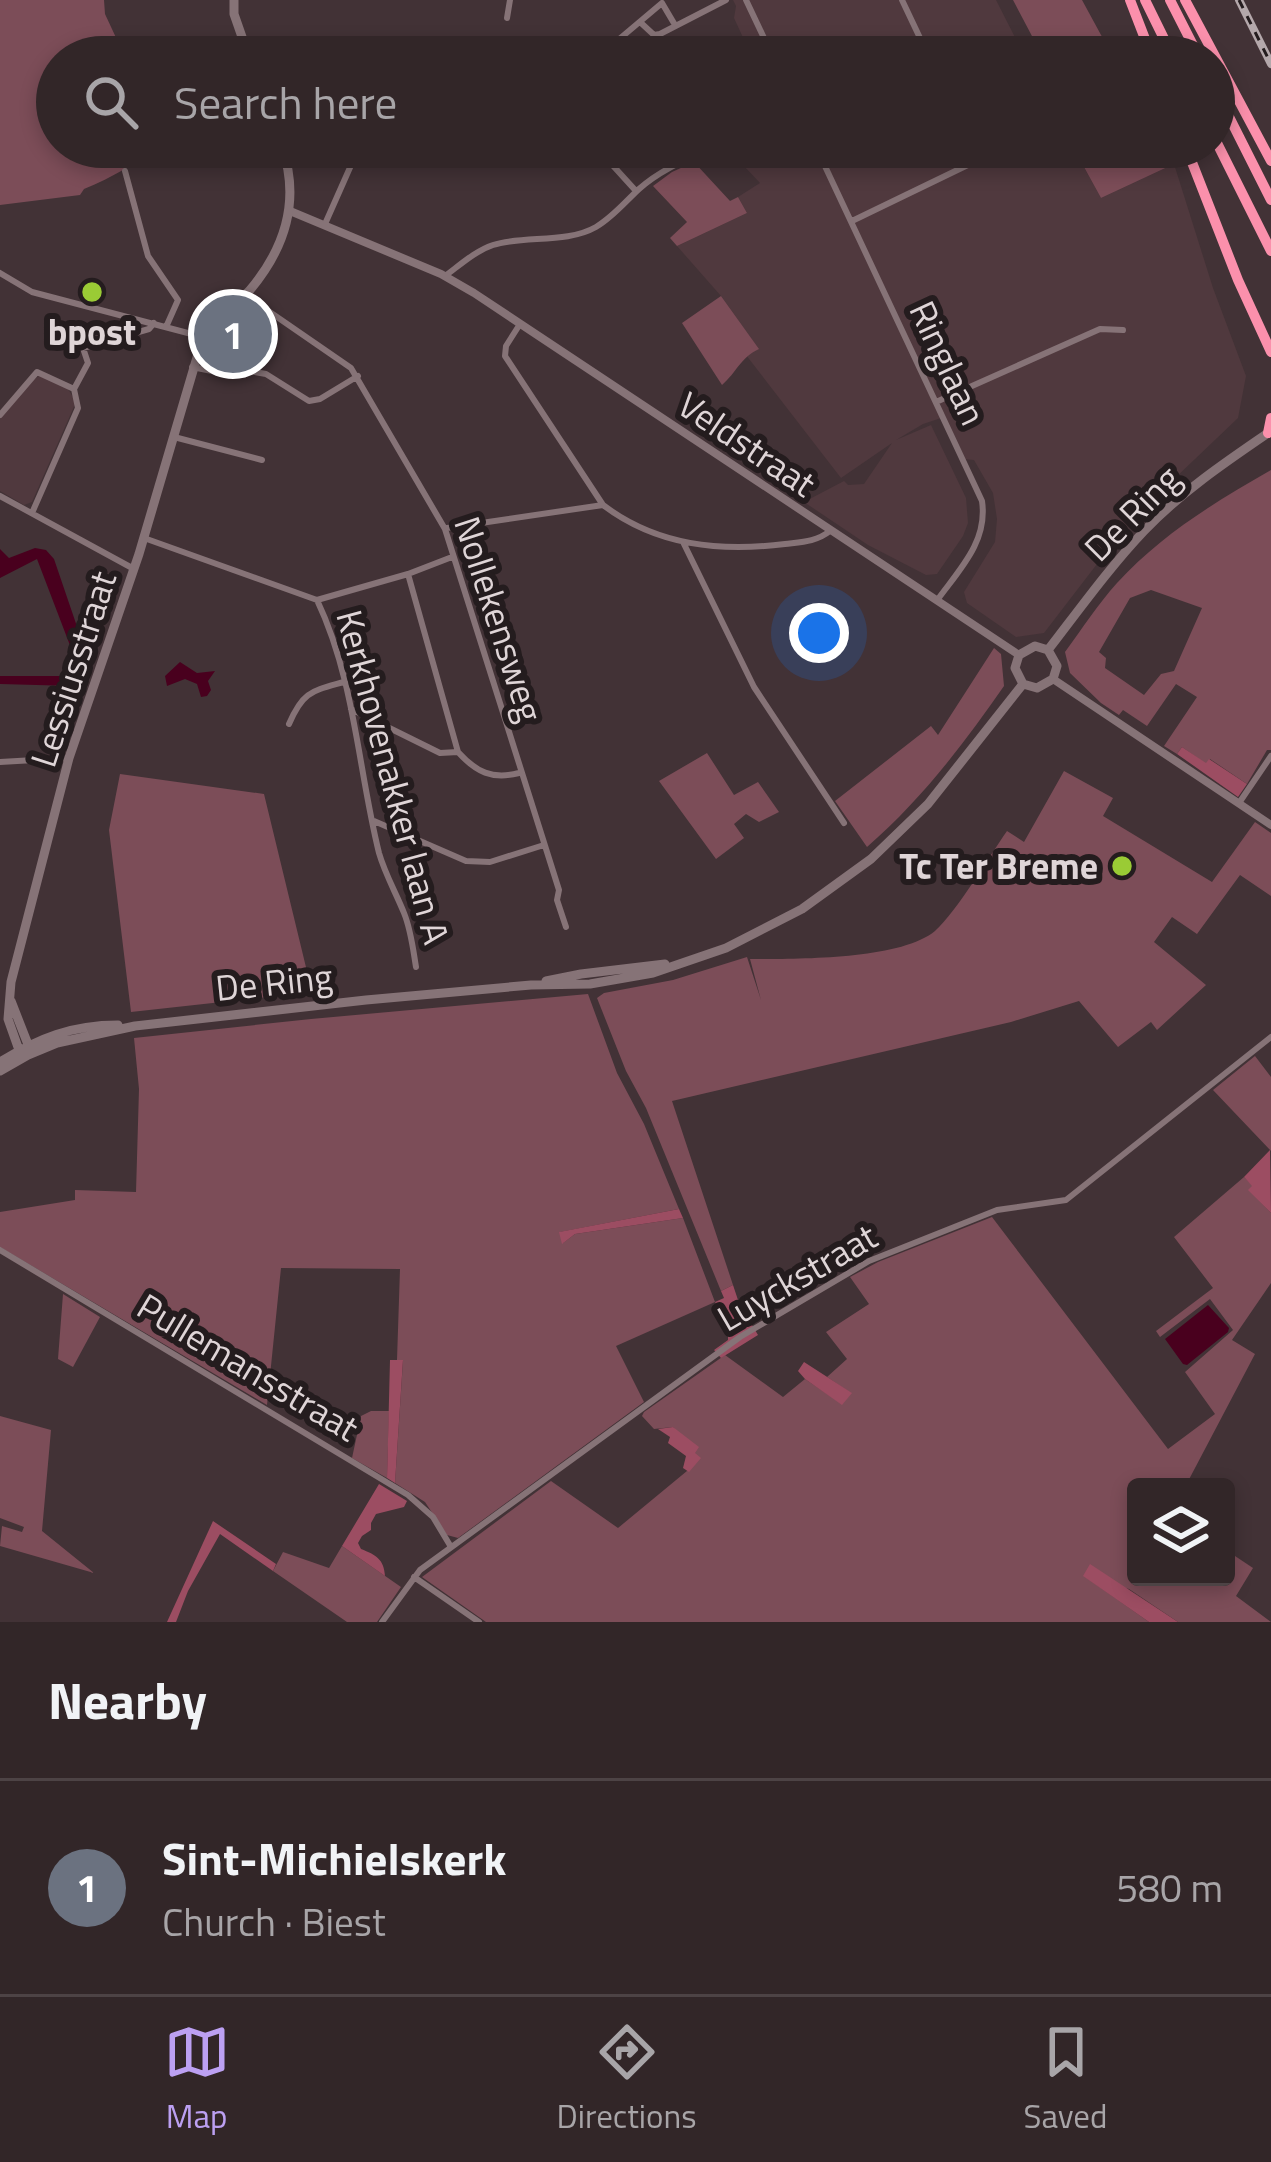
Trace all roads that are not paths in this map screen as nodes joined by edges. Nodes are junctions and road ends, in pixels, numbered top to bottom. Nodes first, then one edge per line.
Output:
1 (234, 0) edge
2 (511, 0) edge
3 (726, 0) edge
4 (746, 0) edge
5 (902, 0) edge
6 (1130, 0) edge
7 (1144, 0) edge
8 (1170, 0) edge
9 (661, 2) edge
10 (1187, 3) edge
11 (507, 18) dead end
12 (640, 22) junction
13 (675, 25) junction
14 (242, 36) edge
15 (623, 36) edge
16 (763, 36) edge
17 (919, 36) edge
18 (1144, 36) edge
19 (1162, 36) edge
20 (1188, 36) edge
21 (1205, 36) edge
22 (1235, 93) edge
23 (1235, 129) edge
24 (1271, 161) edge
25 (288, 168) edge
26 (350, 168) edge
27 (615, 168) edge
28 (671, 168) edge
29 (826, 168) edge
30 (961, 168) edge
31 (1194, 168) edge
32 (1230, 168) edge
33 (125, 171) dead end
34 (636, 191) junction
35 (1271, 200) edge
36 (290, 211) junction
37 (851, 221) junction
38 (325, 224) junction
39 (1271, 251) edge
40 (0, 273) edge
41 (446, 276) junction
42 (245, 295) junction
43 (154, 323) junction
44 (520, 324) junction
45 (166, 327) junction
46 (1123, 330) dead end
47 (203, 337) junction
48 (1270, 349) edge
49 (192, 367) junction
50 (358, 376) junction
51 (74, 389) junction
52 (936, 402) junction
53 (0, 415) edge
54 (1271, 418) edge
55 (1269, 432) edge
56 (174, 437) junction
57 (262, 460) dead end
58 (0, 496) edge
59 (603, 505) junction
60 (32, 513) junction
61 (445, 529) junction
62 (830, 531) junction
63 (144, 538) junction
64 (683, 542) junction
65 (452, 557) junction
66 (134, 569) junction
67 (408, 574) junction
68 (938, 599) junction
69 (317, 600) junction
70 (1048, 650) junction
71 (1019, 655) junction
72 (1053, 679) junction
73 (344, 682) junction
74 (1023, 684) junction
75 (351, 709) junction
76 (289, 724) dead end
77 (458, 752) junction
78 (1271, 756) edge
79 (69, 758) junction
80 (0, 762) edge
81 (521, 772) junction
82 (1239, 803) junction
83 (374, 821) junction
84 (844, 824) dead end
85 (1271, 825) edge
86 (544, 845) junction
87 (566, 927) dead end
88 (416, 967) dead end
89 (10, 990) junction
90 (4, 1021) edge
91 (135, 1026) junction
92 (1271, 1037) edge
93 (25, 1050) junction
94 (0, 1061) edge
95 (0, 1071) edge
96 (0, 1250) edge
97 (452, 1547) junction
98 (414, 1577) junction
99 (382, 1622) edge
100 (479, 1622) edge

1 - 14 main road
2 - 11 street
3 - 13 street
4 - 16 street
5 - 17 street
6 - 18 highway
7 - 19 highway
8 - 20 highway
9 - 12 street
9 - 13 street
10 - 21 highway
12 - 13 street
12 - 15 street
22 - 24 highway
23 - 35 highway
25 - 36 main road
26 - 38 street
27 - 34 street
28 - 34 street
29 - 37 street, Ringlaan
30 - 37 street
31 - 48 highway
32 - 39 highway
33 - 45 street
34 - 41 street
36 - 38 street, Veldstraat
36 - 42 main road
37 - 52 street, Ringlaan
38 - 41 street, Veldstraat
40 - 43 street
41 - 44 street, Veldstraat
42 - 47 main road
42 - 50 street
43 - 45 street
43 - 51 street
44 - 59 street
44 - 62 street, Veldstraat
45 - 47 street
46 - 52 street
47 - 49 main road, Lessiusstraat
49 - 50 street
49 - 56 main road, Lessiusstraat
50 - 61 street, Nollekensweg
51 - 53 street
51 - 60 street
52 - 68 street, Ringlaan
54 - 55 highway
55 - 70 main road, De Ring
56 - 57 street
56 - 63 main road, Lessiusstraat
58 - 60 street
59 - 61 street
59 - 64 street
60 - 66 street
61 - 65 street, Nollekensweg
62 - 64 street
62 - 68 street, Veldstraat
63 - 66 main road, Lessiusstraat
63 - 69 street
64 - 84 street
65 - 67 street
65 - 81 street, Nollekensweg
66 - 79 main road, Lessiusstraat
67 - 69 street
67 - 77 street
68 - 71 street, Veldstraat
69 - 73 street, Kerkhovenakker laan A
70 - 71 main road
70 - 72 main road
71 - 74 main road
72 - 74 main road
72 - 82 street
73 - 75 street, Kerkhovenakker laan A
73 - 76 street
74 - 91 main road, De Ring
75 - 77 street
75 - 83 street, Kerkhovenakker laan A
77 - 81 street
78 - 82 street
79 - 80 street
79 - 89 main road, Lessiusstraat
81 - 86 street, Nollekensweg
82 - 85 street
83 - 86 street
83 - 88 street, Kerkhovenakker laan A
86 - 87 street, Nollekensweg
89 - 90 main road, Lessiusstraat
89 - 93 main road
90 - 93 main road, Lessiusstraat
91 - 93 main road, De Ring
91 - 93 main road
92 - 97 street, Luyckstraat
93 - 94 main road
93 - 95 main road
96 - 97 street, Pullemansstraat
97 - 98 street, Luyckstraat
98 - 99 street, Luyckstraat
98 - 100 street

